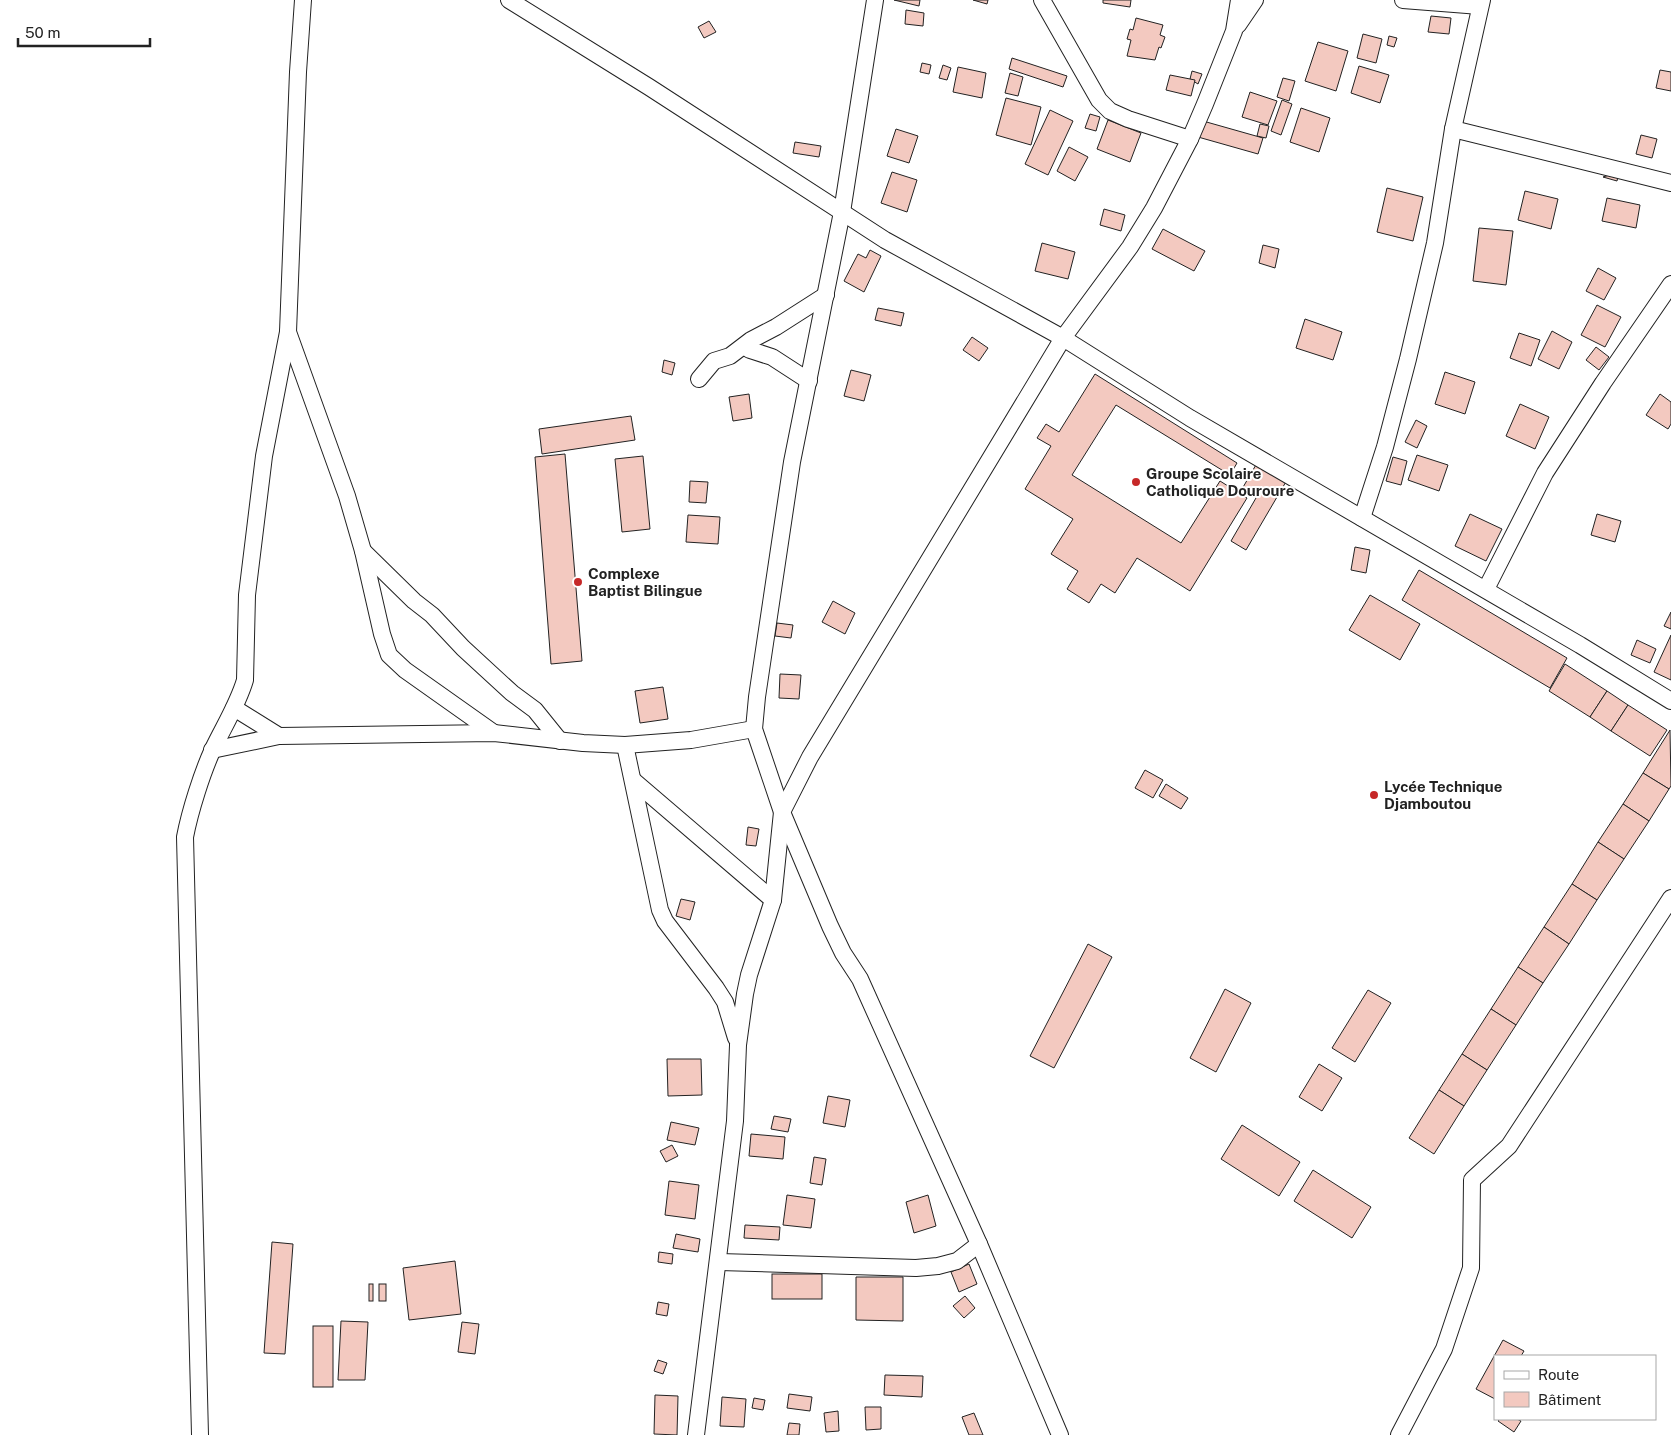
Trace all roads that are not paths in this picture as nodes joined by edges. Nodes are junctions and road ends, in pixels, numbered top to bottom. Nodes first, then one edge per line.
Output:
1 (303, 0) edge
2 (509, 0) edge
3 (875, 0) edge
4 (1042, 0) edge
5 (1240, 0) edge
6 (1255, 0) edge
7 (1403, 0) edge
8 (1481, 3) edge
9 (1234, 31) junction
10 (1453, 129) junction
11 (1190, 139) junction
12 (1671, 183) edge
13 (842, 212) junction
14 (1671, 284) edge
15 (826, 295) junction
16 (288, 332) junction
17 (1063, 338) junction
18 (744, 346) junction
19 (698, 379) dead end
20 (809, 381) junction
21 (1362, 518) junction
22 (363, 551) junction
23 (1486, 589) junction
24 (1671, 701) edge
25 (234, 708) junction
26 (754, 729) junction
27 (494, 733) junction
28 (279, 736) junction
29 (560, 741) junction
30 (625, 745) junction
31 (212, 750) junction
32 (634, 781) junction
33 (782, 812) junction
34 (1671, 898) edge
35 (773, 900) junction
36 (738, 1045) junction
37 (979, 1244) junction
38 (719, 1262) junction
39 (200, 1435) edge
40 (696, 1435) edge
41 (1060, 1435) edge
42 (1399, 1435) edge

1 - 16 street
2 - 13 street
3 - 13 street
4 - 11 street
5 - 9 street
6 - 9 street
7 - 8 street
8 - 10 street
9 - 11 street
10 - 12 street
10 - 21 street
11 - 17 street
13 - 15 street
13 - 17 street
14 - 23 street
15 - 18 street
15 - 20 street
16 - 22 street
16 - 25 street
17 - 21 street
17 - 33 street
18 - 19 street
18 - 20 street
20 - 26 street
21 - 23 street
22 - 27 street
22 - 29 street
23 - 24 street
25 - 28 street
25 - 31 street
26 - 30 street
26 - 33 street
27 - 28 street
27 - 29 street
28 - 31 street
29 - 30 street
30 - 32 street
31 - 39 street
32 - 35 street
32 - 36 street
33 - 35 street
33 - 37 street
34 - 42 street
35 - 36 street
36 - 38 street
37 - 38 street
37 - 41 street
38 - 40 street

